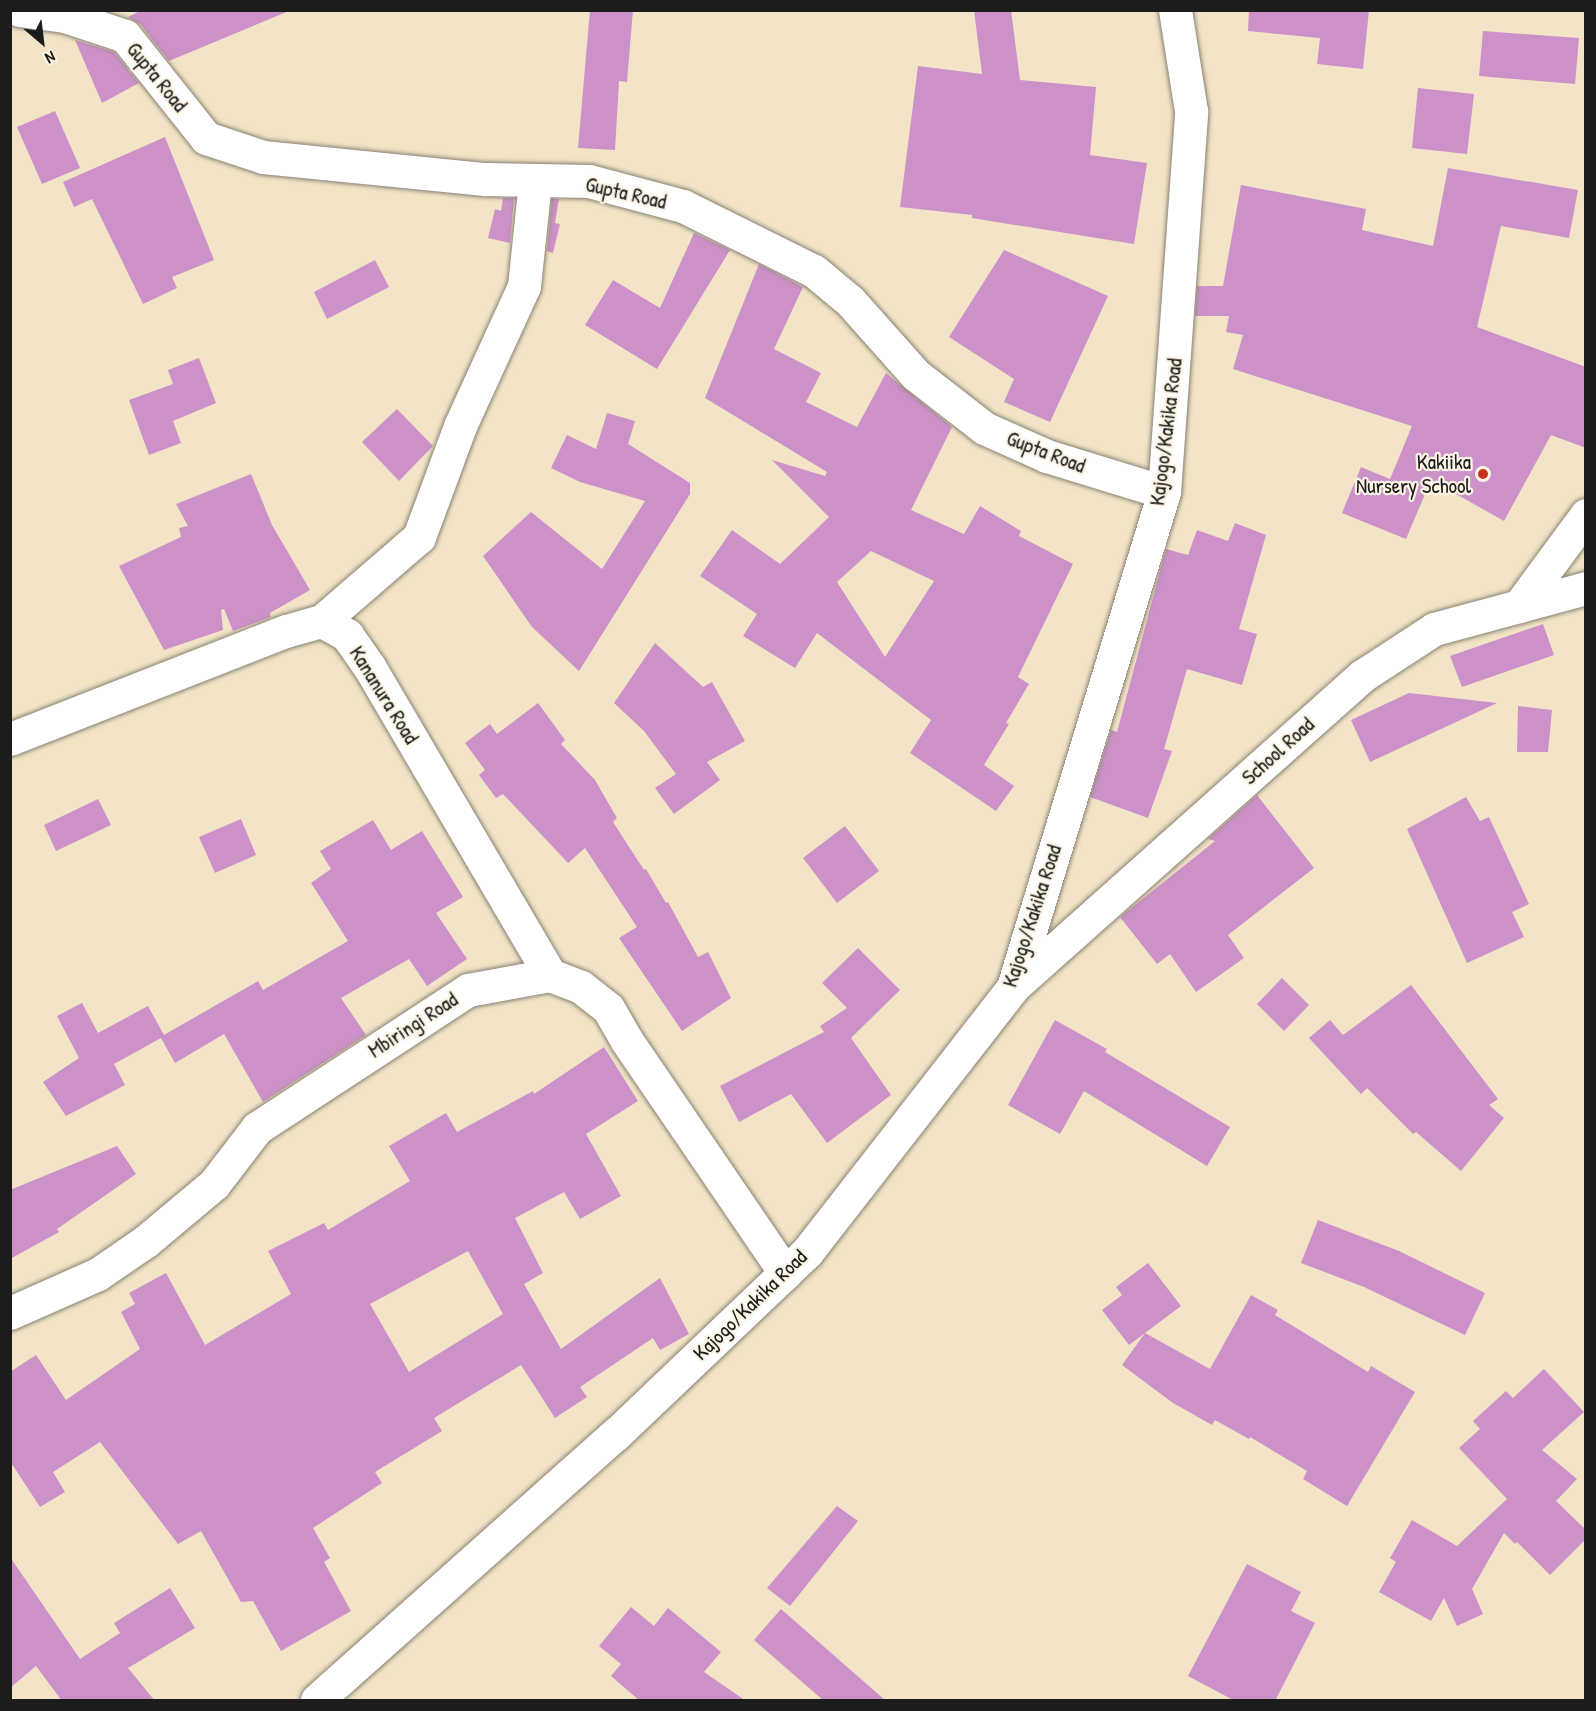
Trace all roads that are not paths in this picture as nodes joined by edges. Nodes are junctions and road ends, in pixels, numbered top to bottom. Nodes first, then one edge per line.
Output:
1 (19, 10) edge
2 (1175, 10) edge
3 (535, 181) junction
4 (1164, 492) junction
5 (1586, 515) edge
6 (1586, 588) edge
7 (1519, 606) junction
8 (322, 621) junction
9 (10, 740) edge
10 (550, 975) junction
11 (1013, 987) junction
12 (785, 1273) junction
13 (10, 1312) edge
14 (317, 1701) edge

1 - 3 street, Gupta Road
2 - 4 street, Kajogo/Kakika Road
3 - 4 street, Gupta Road
3 - 8 street
4 - 11 street, Kajogo/Kakika Road
5 - 7 street
6 - 7 street, School Road
7 - 11 street, School Road
8 - 9 street
8 - 10 street, Kananura Road
10 - 12 street
10 - 13 street, Mbiringi Road
11 - 12 street, Kajogo/Kakika Road
12 - 14 street, Kajogo/Kakika Road

